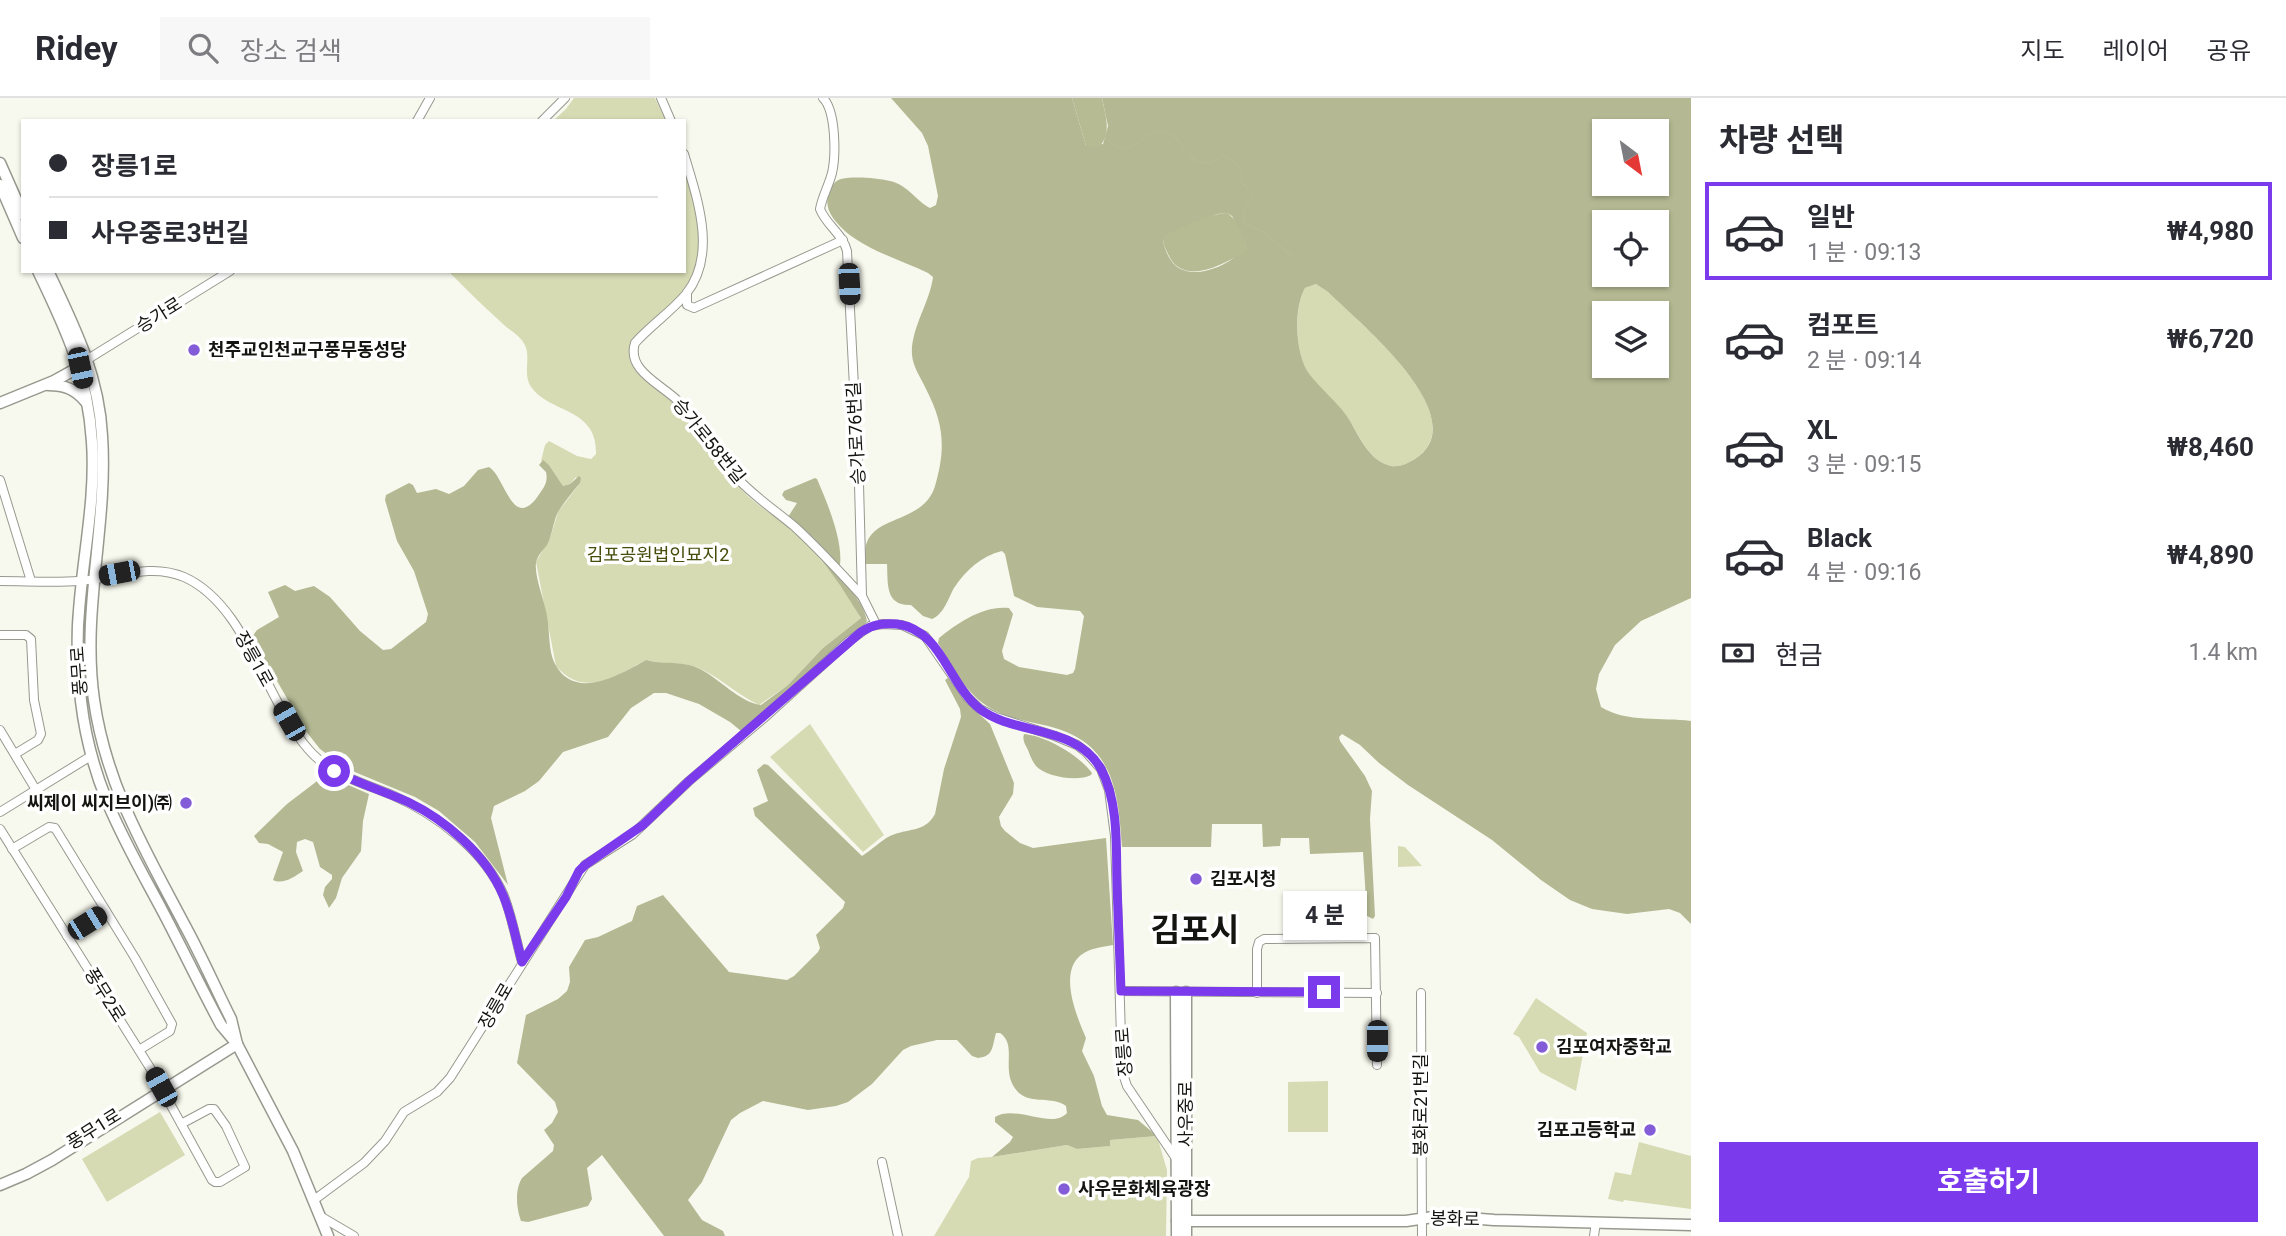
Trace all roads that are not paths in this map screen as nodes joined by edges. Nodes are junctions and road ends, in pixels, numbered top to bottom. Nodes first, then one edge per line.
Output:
1 (430, 98) edge
2 (565, 98) edge
3 (661, 98) edge
4 (823, 98) edge
5 (418, 119) edge
6 (544, 119) edge
7 (670, 119) edge
8 (686, 162) edge
9 (0, 163) edge
10 (0, 185) edge
11 (21, 210) edge
12 (21, 233) edge
13 (843, 240) junction
14 (39, 273) edge
15 (49, 273) edge
16 (227, 273) edge
17 (687, 293) junction
18 (82, 363) junction
19 (42, 386) junction
20 (0, 401) edge
21 (88, 405) junction
22 (0, 480) edge
23 (31, 580) junction
24 (87, 580) junction
25 (0, 581) edge
26 (862, 596) junction
27 (876, 624) junction
28 (0, 635) edge
29 (0, 730) edge
30 (15, 754) junction
31 (91, 756) junction
32 (36, 790) junction
33 (0, 812) edge
34 (0, 829) edge
35 (12, 849) junction
36 (106, 911) junction
37 (68, 936) junction
38 (522, 962) junction
39 (1121, 991) junction
40 (1181, 992) junction
41 (1257, 993) junction
42 (1377, 993) junction
43 (1421, 993) dead end
44 (237, 1044) junction
45 (139, 1050) junction
46 (1377, 1065) dead end
47 (162, 1089) junction
48 (181, 1124) junction
49 (1177, 1160) junction
50 (883, 1162) dead end
51 (0, 1183) edge
52 (314, 1200) junction
53 (320, 1216) junction
54 (1422, 1218) junction
55 (1181, 1221) junction
56 (1596, 1222) junction
57 (1691, 1225) edge
58 (328, 1236) edge
59 (354, 1236) edge
60 (898, 1236) edge
61 (1177, 1236) edge
62 (1186, 1236) edge
63 (1422, 1236) edge
64 (1594, 1236) edge

1 - 5 street
2 - 6 street
3 - 7 street
4 - 13 street, 승가로76번길
8 - 17 street, 승가로58번길
9 - 11 street
10 - 12 street
13 - 17 street
13 - 26 street, 승가로76번길
14 - 18 street, 풍무로
15 - 18 street, 풍무로
16 - 18 street, 승가로
17 - 26 street, 승가로58번길
18 - 19 street
18 - 20 street
18 - 21 street, 풍무로
18 - 24 street, 풍무로
19 - 20 street
19 - 21 street
21 - 24 street, 풍무로
22 - 23 street
23 - 24 street, 장릉1로
23 - 25 street, 장릉1로
24 - 31 street, 풍무로
24 - 38 street, 장릉1로
24 - 44 street, 풍무로
26 - 27 street, 승가로76번길
27 - 38 street, 장릉로
27 - 39 street, 장릉로
28 - 30 street
29 - 30 street
30 - 32 street
31 - 32 street
31 - 44 street, 풍무로
32 - 33 street
34 - 35 street, 풍무2로
35 - 36 street
35 - 37 street, 풍무2로
36 - 37 street
36 - 45 street
37 - 45 street, 풍무2로
38 - 52 street, 장릉로
39 - 40 street
39 - 49 street, 장릉로
40 - 41 street
40 - 49 street, 사우중로
40 - 55 street, 사우중로
41 - 42 street
41 - 42 street
42 - 46 street
43 - 54 street, 봉화로21번길
44 - 47 street, 풍무1로
44 - 52 street, 풍무로
45 - 47 street, 풍무2로
47 - 48 street, 풍무2로
47 - 51 street, 풍무1로
48 - 48 street, 풍무2로
49 - 55 street, 사우중로
50 - 60 street
52 - 53 street, 풍무로
53 - 58 street, 풍무로
53 - 59 street
54 - 55 street, 봉화로
54 - 56 street, 봉화로
54 - 63 street, 봉화로21번길
55 - 61 street, 사우중로
55 - 62 street, 사우중로
56 - 57 street, 봉화로
56 - 64 street

